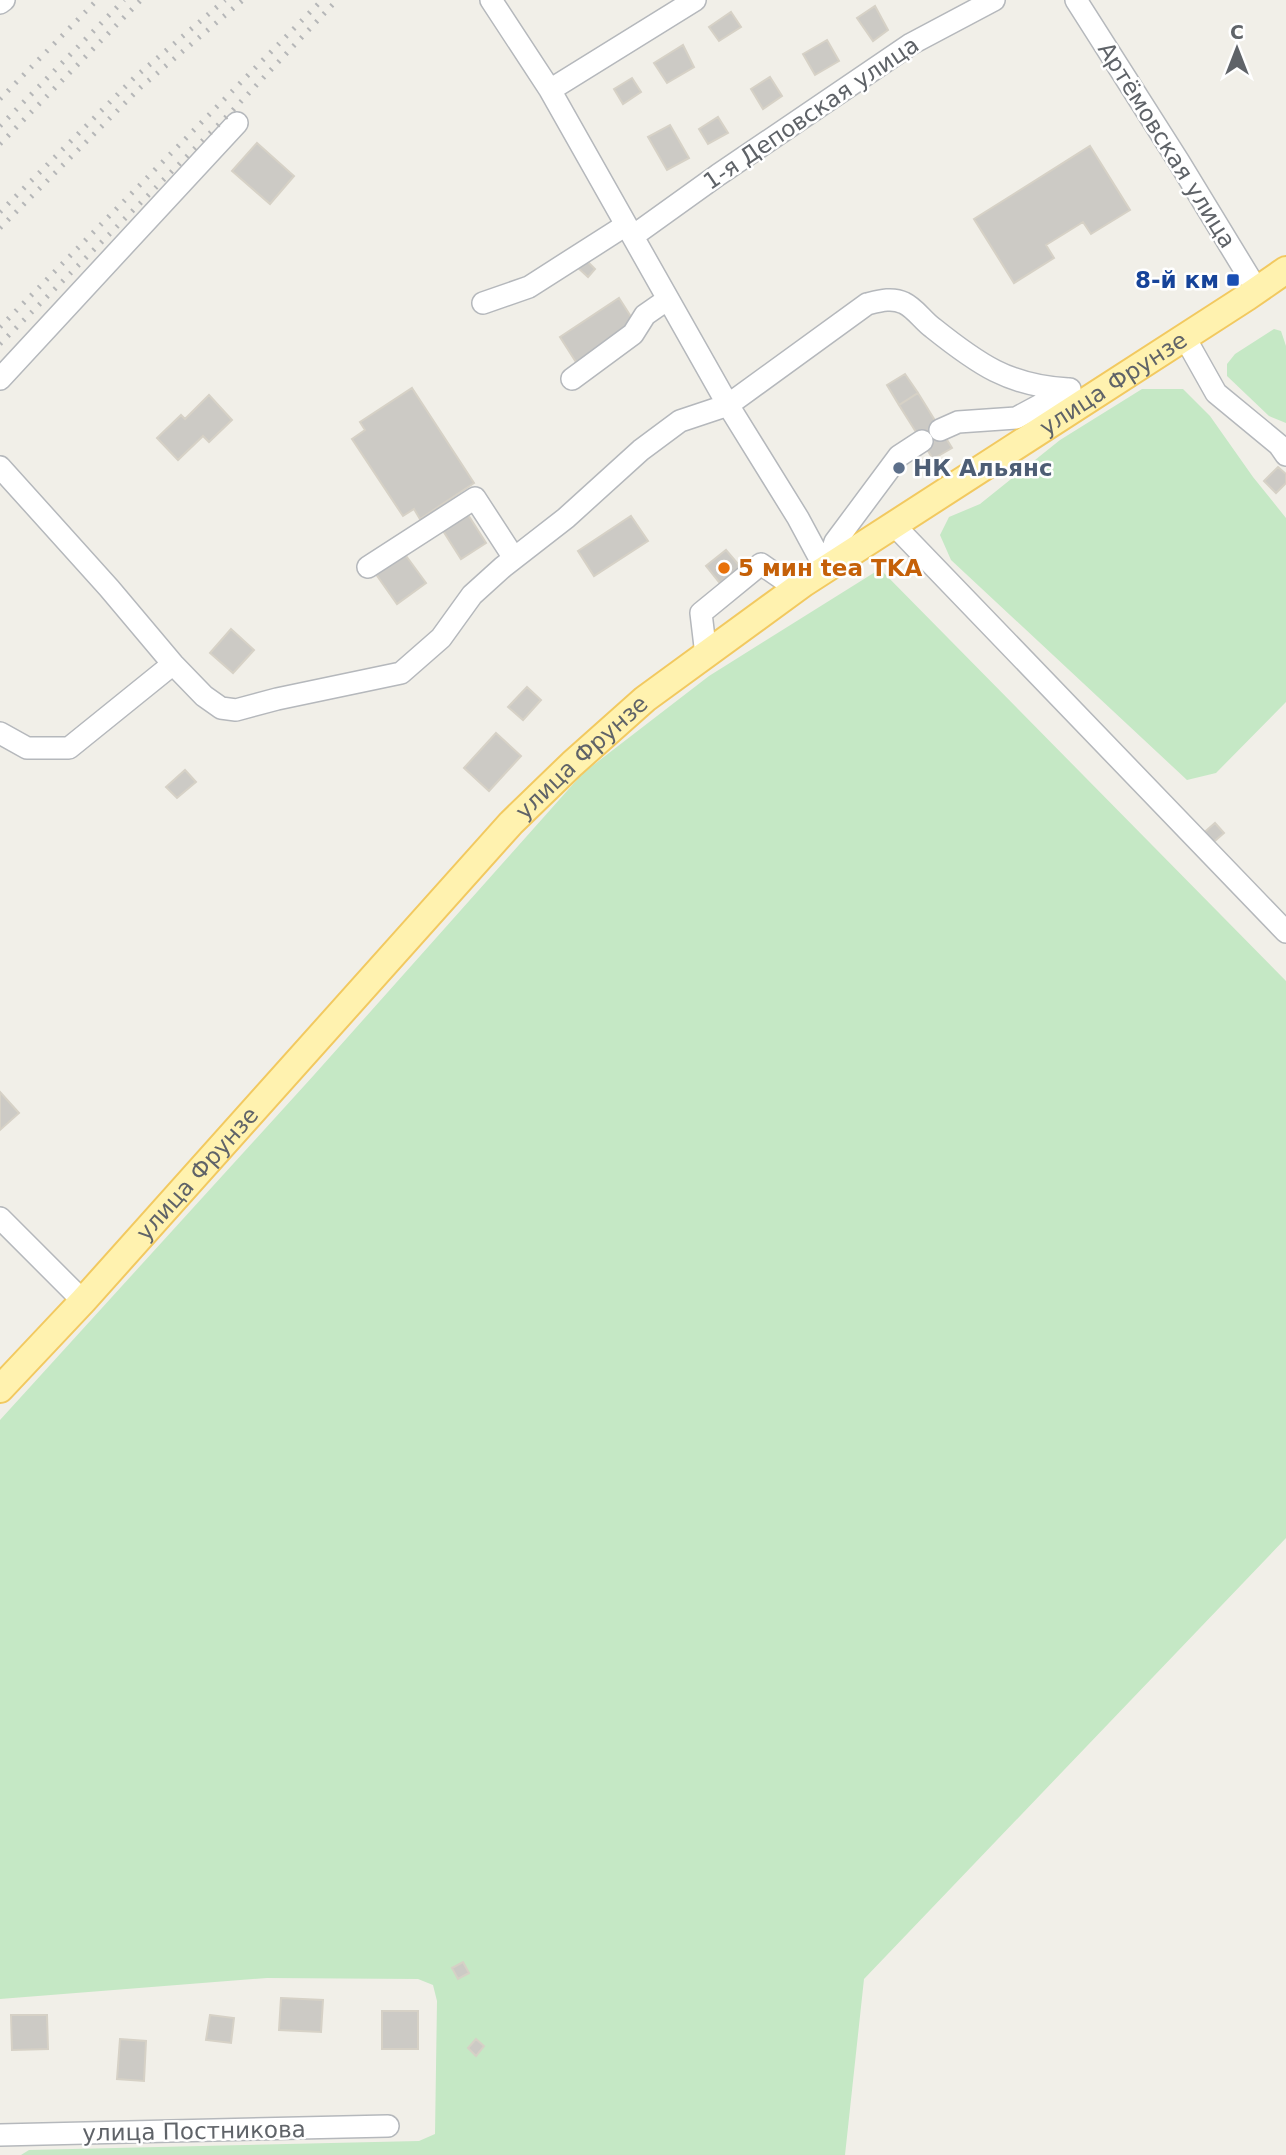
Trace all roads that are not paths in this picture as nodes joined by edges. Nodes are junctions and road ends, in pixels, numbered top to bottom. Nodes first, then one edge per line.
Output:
1 (491, 0) edge
2 (695, 0) edge
3 (994, 0) edge
4 (1076, 0) edge
5 (550, 90) junction
6 (237, 123) dead end
7 (630, 230) junction
8 (1286, 270) edge
9 (1257, 290) junction
10 (668, 299) junction
11 (483, 303) dead end
12 (1184, 336) junction
13 (0, 379) edge
14 (572, 379) dead end
15 (1080, 393) junction
16 (728, 405) junction
17 (1284, 447) edge
18 (0, 467) edge
19 (894, 525) junction
20 (514, 558) junction
21 (368, 567) dead end
22 (826, 570) junction
23 (797, 589) junction
24 (706, 655) junction
25 (173, 664) junction
26 (0, 733) edge
27 (1286, 932) edge
28 (0, 1218) edge
29 (83, 1301) junction
30 (0, 1389) edge
31 (388, 2126) dead end
32 (0, 2135) edge

1 - 5 street
2 - 5 street
3 - 7 street, 1-я Деповская улица
4 - 9 street, Артёмовская улица
5 - 7 street
6 - 13 street
7 - 10 street
7 - 11 street, 1-я Деповская улица
8 - 9 main road, улица Фрунзе
9 - 12 main road, улица Фрунзе
10 - 14 street
10 - 16 street
12 - 15 main road, улица Фрунзе
12 - 17 street
15 - 16 street
15 - 19 main road, улица Фрунзе
15 - 22 street
16 - 20 street
16 - 22 street
18 - 25 street
19 - 22 main road, улица Фрунзе
19 - 27 street
20 - 21 street
20 - 25 street
22 - 23 main road, улица Фрунзе
23 - 24 main road, улица Фрунзе
23 - 24 street
24 - 29 main road, улица Фрунзе
25 - 26 street
28 - 29 street
29 - 30 main road, улица Фрунзе
31 - 32 street, улица Постникова

